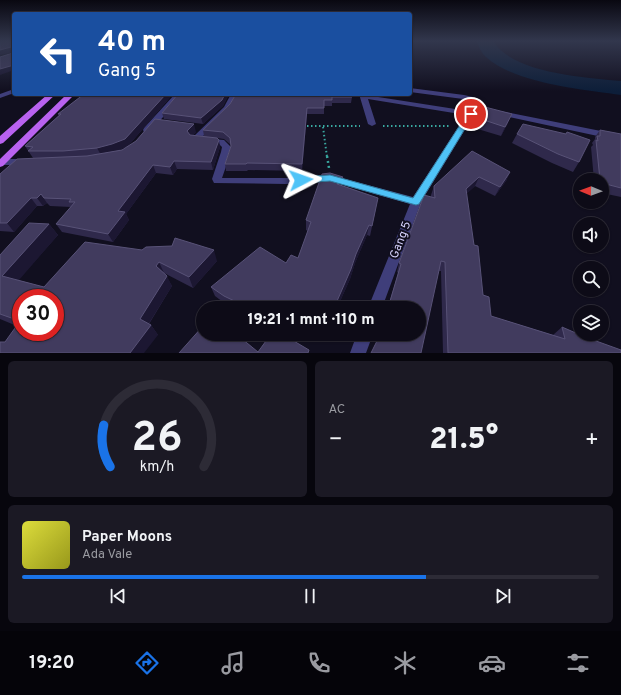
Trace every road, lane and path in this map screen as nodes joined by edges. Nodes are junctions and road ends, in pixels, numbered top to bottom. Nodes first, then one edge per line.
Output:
1 (412, 90) edge
2 (12, 92) edge
3 (0, 96) edge
4 (50, 96) edge
5 (69, 96) edge
6 (177, 96) edge
7 (234, 96) edge
8 (364, 96) edge
9 (371, 96) edge
10 (476, 110) junction
11 (492, 111) edge
12 (154, 122) junction
13 (168, 124) edge
14 (369, 125) joint
15 (298, 126) edge
16 (382, 126) dead end
17 (462, 126) junction
18 (323, 127) junction
19 (140, 138) edge
20 (621, 138) edge
21 (0, 141) edge
22 (39, 161) edge
23 (1, 163) edge
24 (330, 178) junction
25 (416, 202) junction
26 (378, 301) edge
27 (362, 341) edge
28 (358, 353) edge

1 - 10 street
2 - 3 street
4 - 21 main road
5 - 23 main road
6 - 12 street
7 - 24 street
8 - 14 street
9 - 10 street
10 - 17 street, Gang 5
11 - 20 street
12 - 13 street
12 - 19 street
14 - 18 path
15 - 18 path
16 - 17 path
17 - 25 street, Gang 5
18 - 24 path
22 - 23 street
24 - 25 street
25 - 26 street, Gang 5
27 - 28 street

